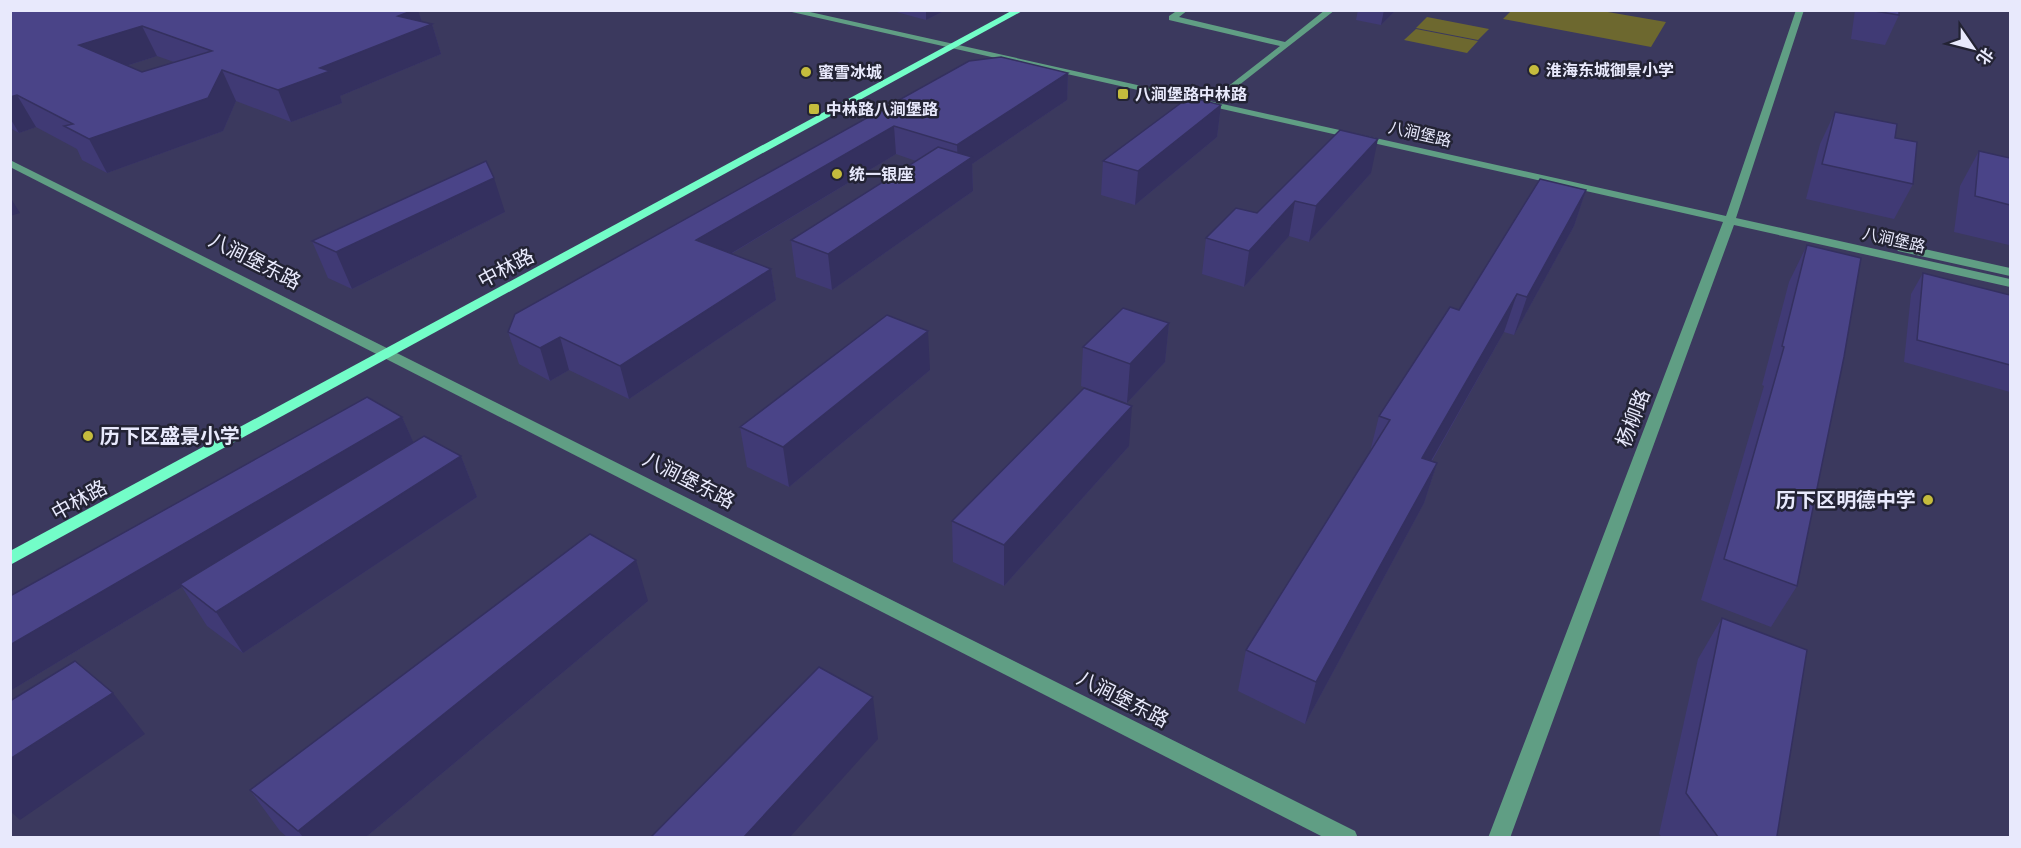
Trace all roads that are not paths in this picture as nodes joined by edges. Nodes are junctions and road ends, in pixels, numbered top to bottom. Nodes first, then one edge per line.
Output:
1 (787, 10) edge
2 (828, 10) edge
3 (1020, 10) edge
4 (1184, 10) edge
5 (1331, 10) edge
6 (1800, 10) edge
7 (959, 44) junction
8 (1287, 45) junction
9 (1220, 98) junction
10 (10, 164) edge
11 (1731, 216) junction
12 (2010, 272) edge
13 (2010, 284) edge
14 (388, 354) junction
15 (10, 559) edge
16 (1347, 837) edge
17 (1498, 837) edge

1 - 7 street, 八涧堡路
2 - 7 street, 八涧堡路
3 - 7 main road, 中林路
4 - 8 street
5 - 8 street
6 - 11 street, 杨柳路
7 - 9 street, 八涧堡路
7 - 11 street, 八涧堡路
7 - 14 main road, 中林路
8 - 9 street
9 - 11 street, 八涧堡路
10 - 14 street, 八涧堡东路
11 - 12 street, 八涧堡路
11 - 13 street, 八涧堡路
11 - 17 street, 杨柳路
14 - 15 main road, 中林路
14 - 16 street, 八涧堡东路

